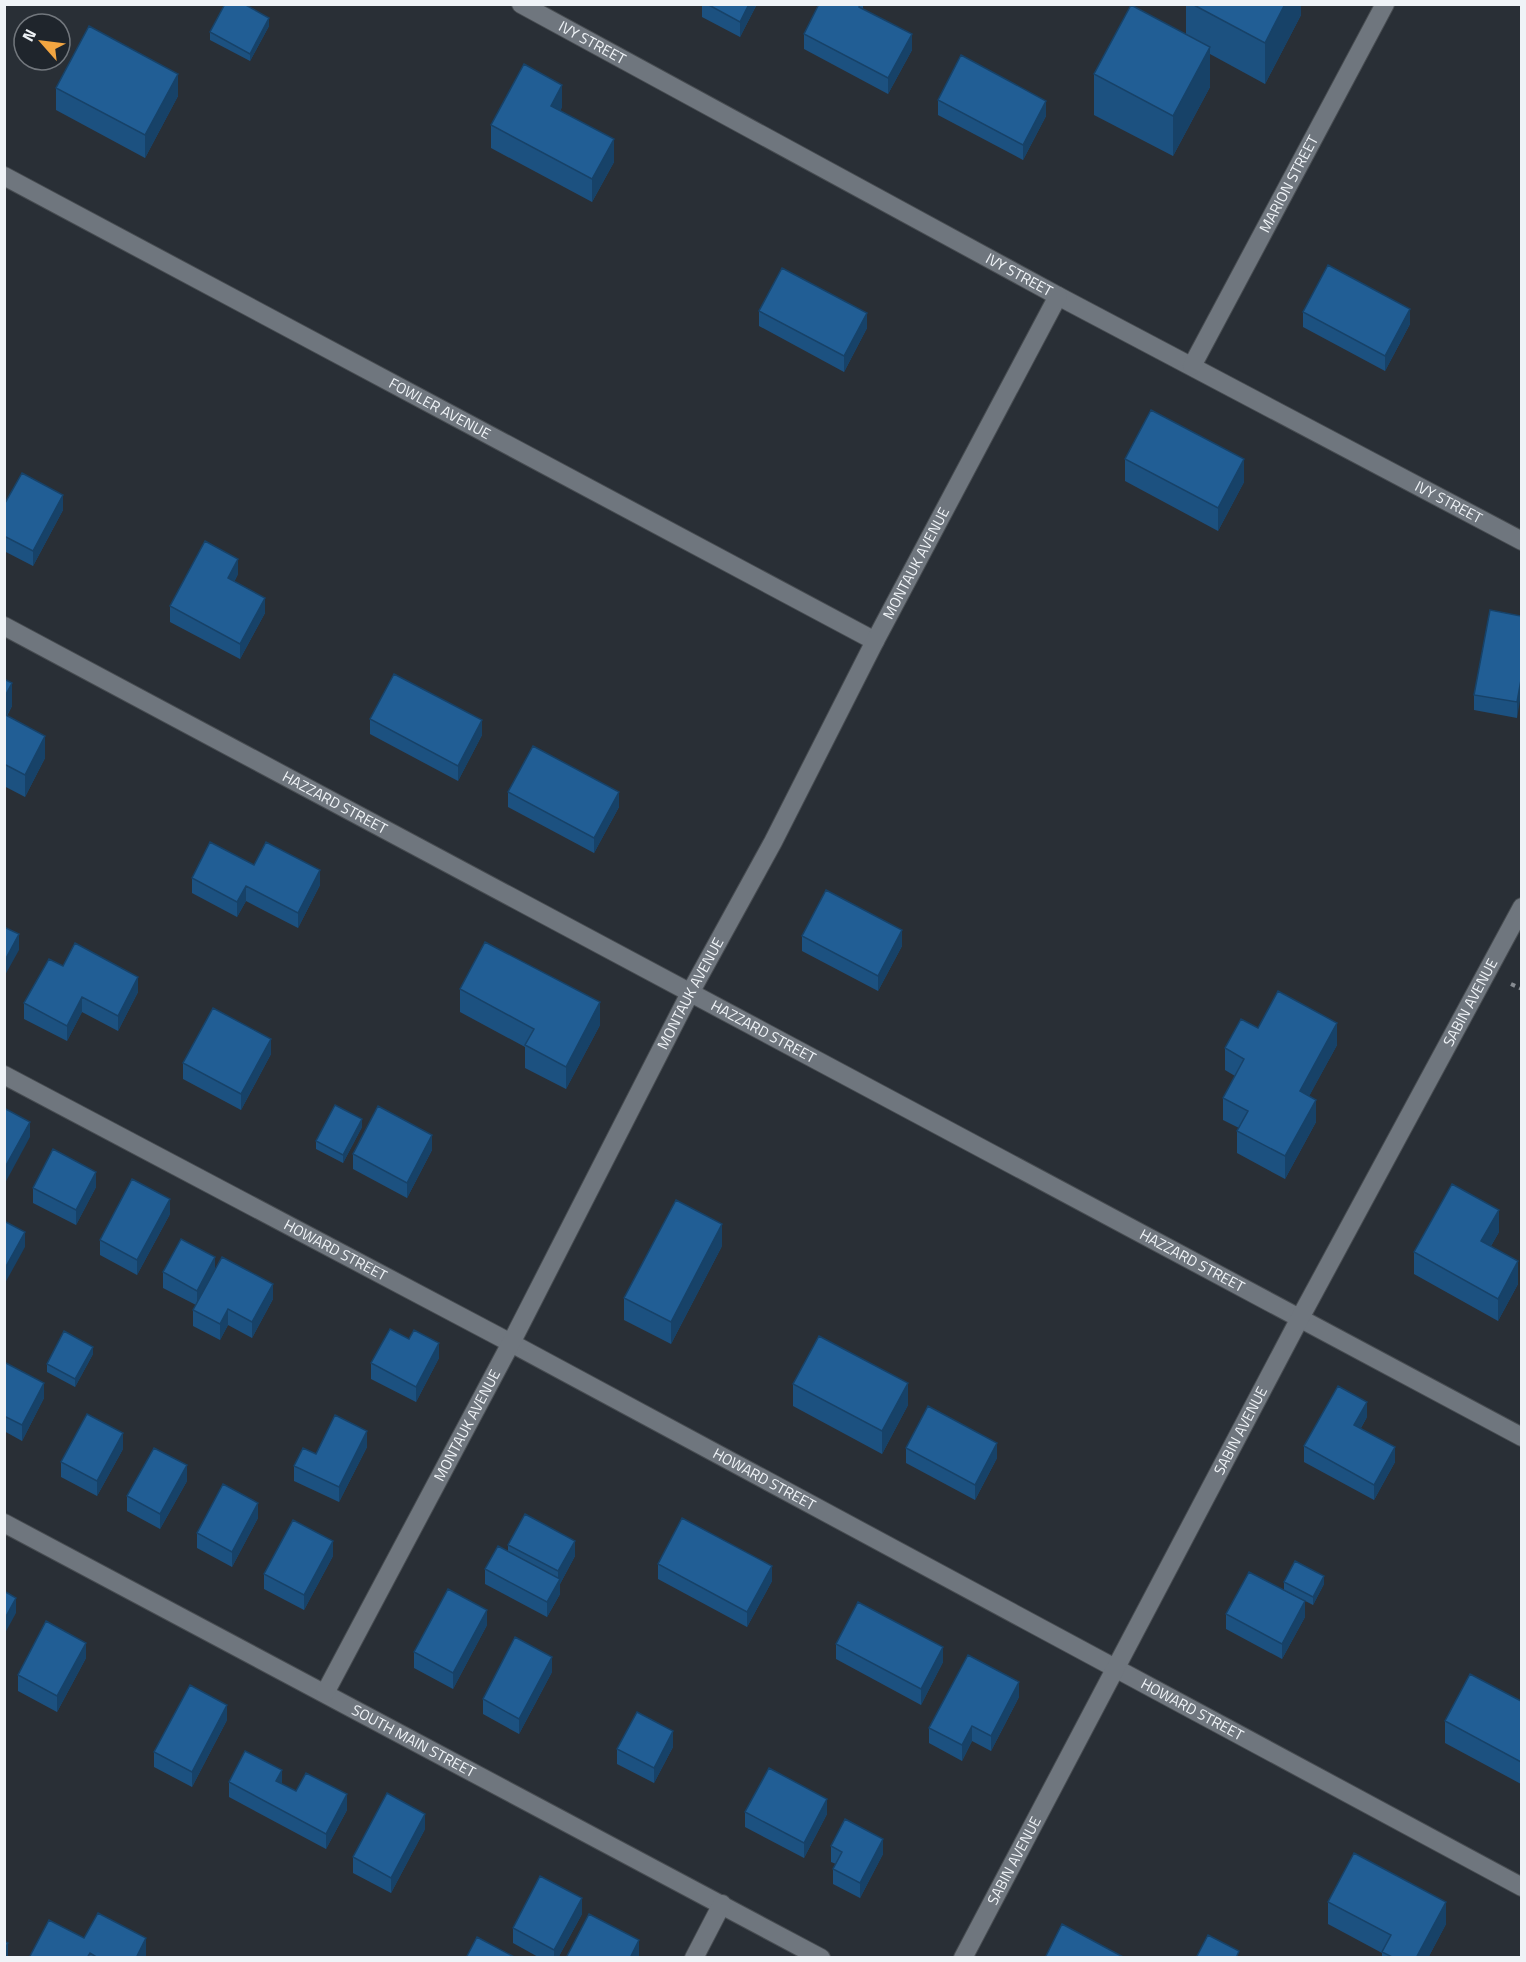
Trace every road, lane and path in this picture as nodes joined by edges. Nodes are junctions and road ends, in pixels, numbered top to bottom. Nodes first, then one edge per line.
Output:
1 (521, 4) edge
2 (1385, 4) edge
3 (4, 176) edge
4 (1058, 296) junction
5 (1192, 366) junction
6 (1521, 541) edge
7 (4, 626) edge
8 (875, 641) junction
9 (1521, 907) edge
10 (690, 993) junction
11 (4, 1075) edge
12 (1300, 1318) junction
13 (511, 1343) junction
14 (1521, 1437) edge
15 (4, 1523) edge
16 (1114, 1668) junction
17 (325, 1693) junction
18 (1521, 1887) edge
19 (722, 1904) junction
20 (693, 1958) edge
21 (821, 1958) edge
22 (963, 1958) edge

1 - 4 street, IVY STREET
2 - 5 street, MARION STREET
3 - 8 street, FOWLER AVENUE
4 - 5 street, IVY STREET
4 - 8 street, MONTAUK AVENUE
5 - 6 street, IVY STREET
7 - 10 street, HAZZARD STREET
8 - 10 street, MONTAUK AVENUE
9 - 12 street, SABIN AVENUE
10 - 12 street, HAZZARD STREET
10 - 13 street, MONTAUK AVENUE
11 - 13 street, HOWARD STREET
12 - 14 street, HAZZARD STREET
12 - 16 street, SABIN AVENUE
13 - 16 street, HOWARD STREET
13 - 17 street, MONTAUK AVENUE
15 - 17 street, SOUTH MAIN STREET
16 - 18 street, HOWARD STREET
16 - 22 street, SABIN AVENUE
17 - 19 street, SOUTH MAIN STREET
19 - 20 street
19 - 21 street, SOUTH MAIN STREET

